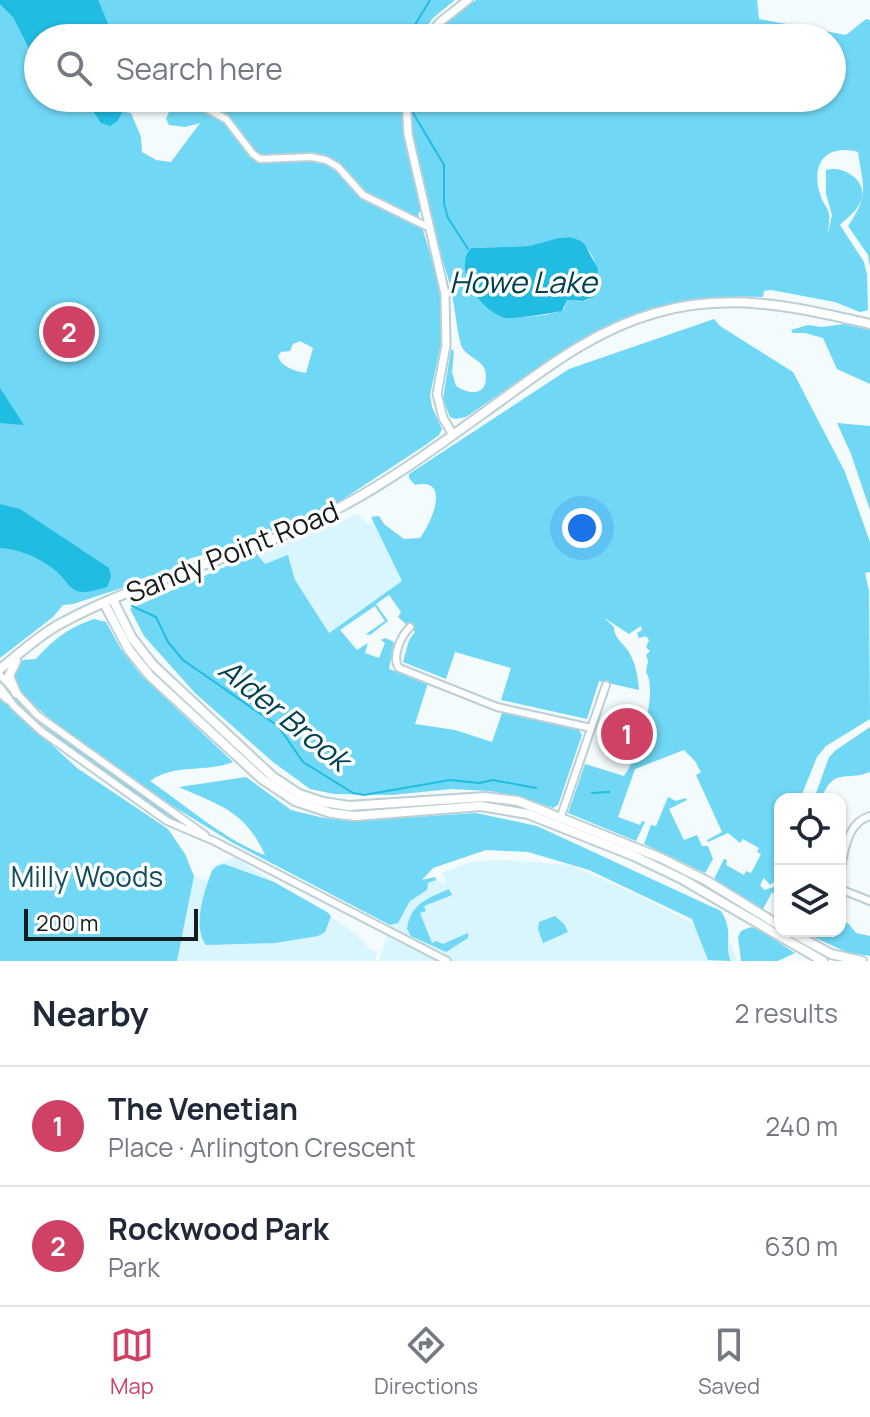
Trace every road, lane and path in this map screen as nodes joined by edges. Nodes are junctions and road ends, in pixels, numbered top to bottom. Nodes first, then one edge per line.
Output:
1 (468, 0) edge
2 (438, 24) edge
3 (213, 112) edge
4 (407, 112) edge
5 (430, 228) junction
6 (870, 324) edge
7 (453, 435) junction
8 (109, 602) junction
9 (410, 627) dead end
10 (28, 646) junction
11 (0, 669) edge
12 (0, 675) edge
13 (606, 685) dead end
14 (0, 690) edge
15 (12, 696) junction
16 (591, 728) junction
17 (870, 816) edge
18 (559, 822) junction
19 (842, 865) edge
20 (846, 891) edge
21 (870, 901) edge
22 (774, 922) edge
23 (774, 926) edge
24 (793, 937) edge
25 (795, 937) edge
26 (447, 961) edge
27 (823, 961) edge
28 (862, 961) edge

1 - 2 street
3 - 5 street
4 - 5 street
5 - 7 street
6 - 7 main road, Sandy Point Road
7 - 8 main road, Sandy Point Road
8 - 10 main road, Sandy Point Road
8 - 18 main road
9 - 16 street
10 - 11 main road, Sandy Point Road
10 - 15 main road
12 - 15 street
13 - 16 street
14 - 15 main road
15 - 26 street
16 - 18 street
17 - 19 street
18 - 22 main road
18 - 23 main road
20 - 21 street
24 - 27 main road
25 - 28 main road

